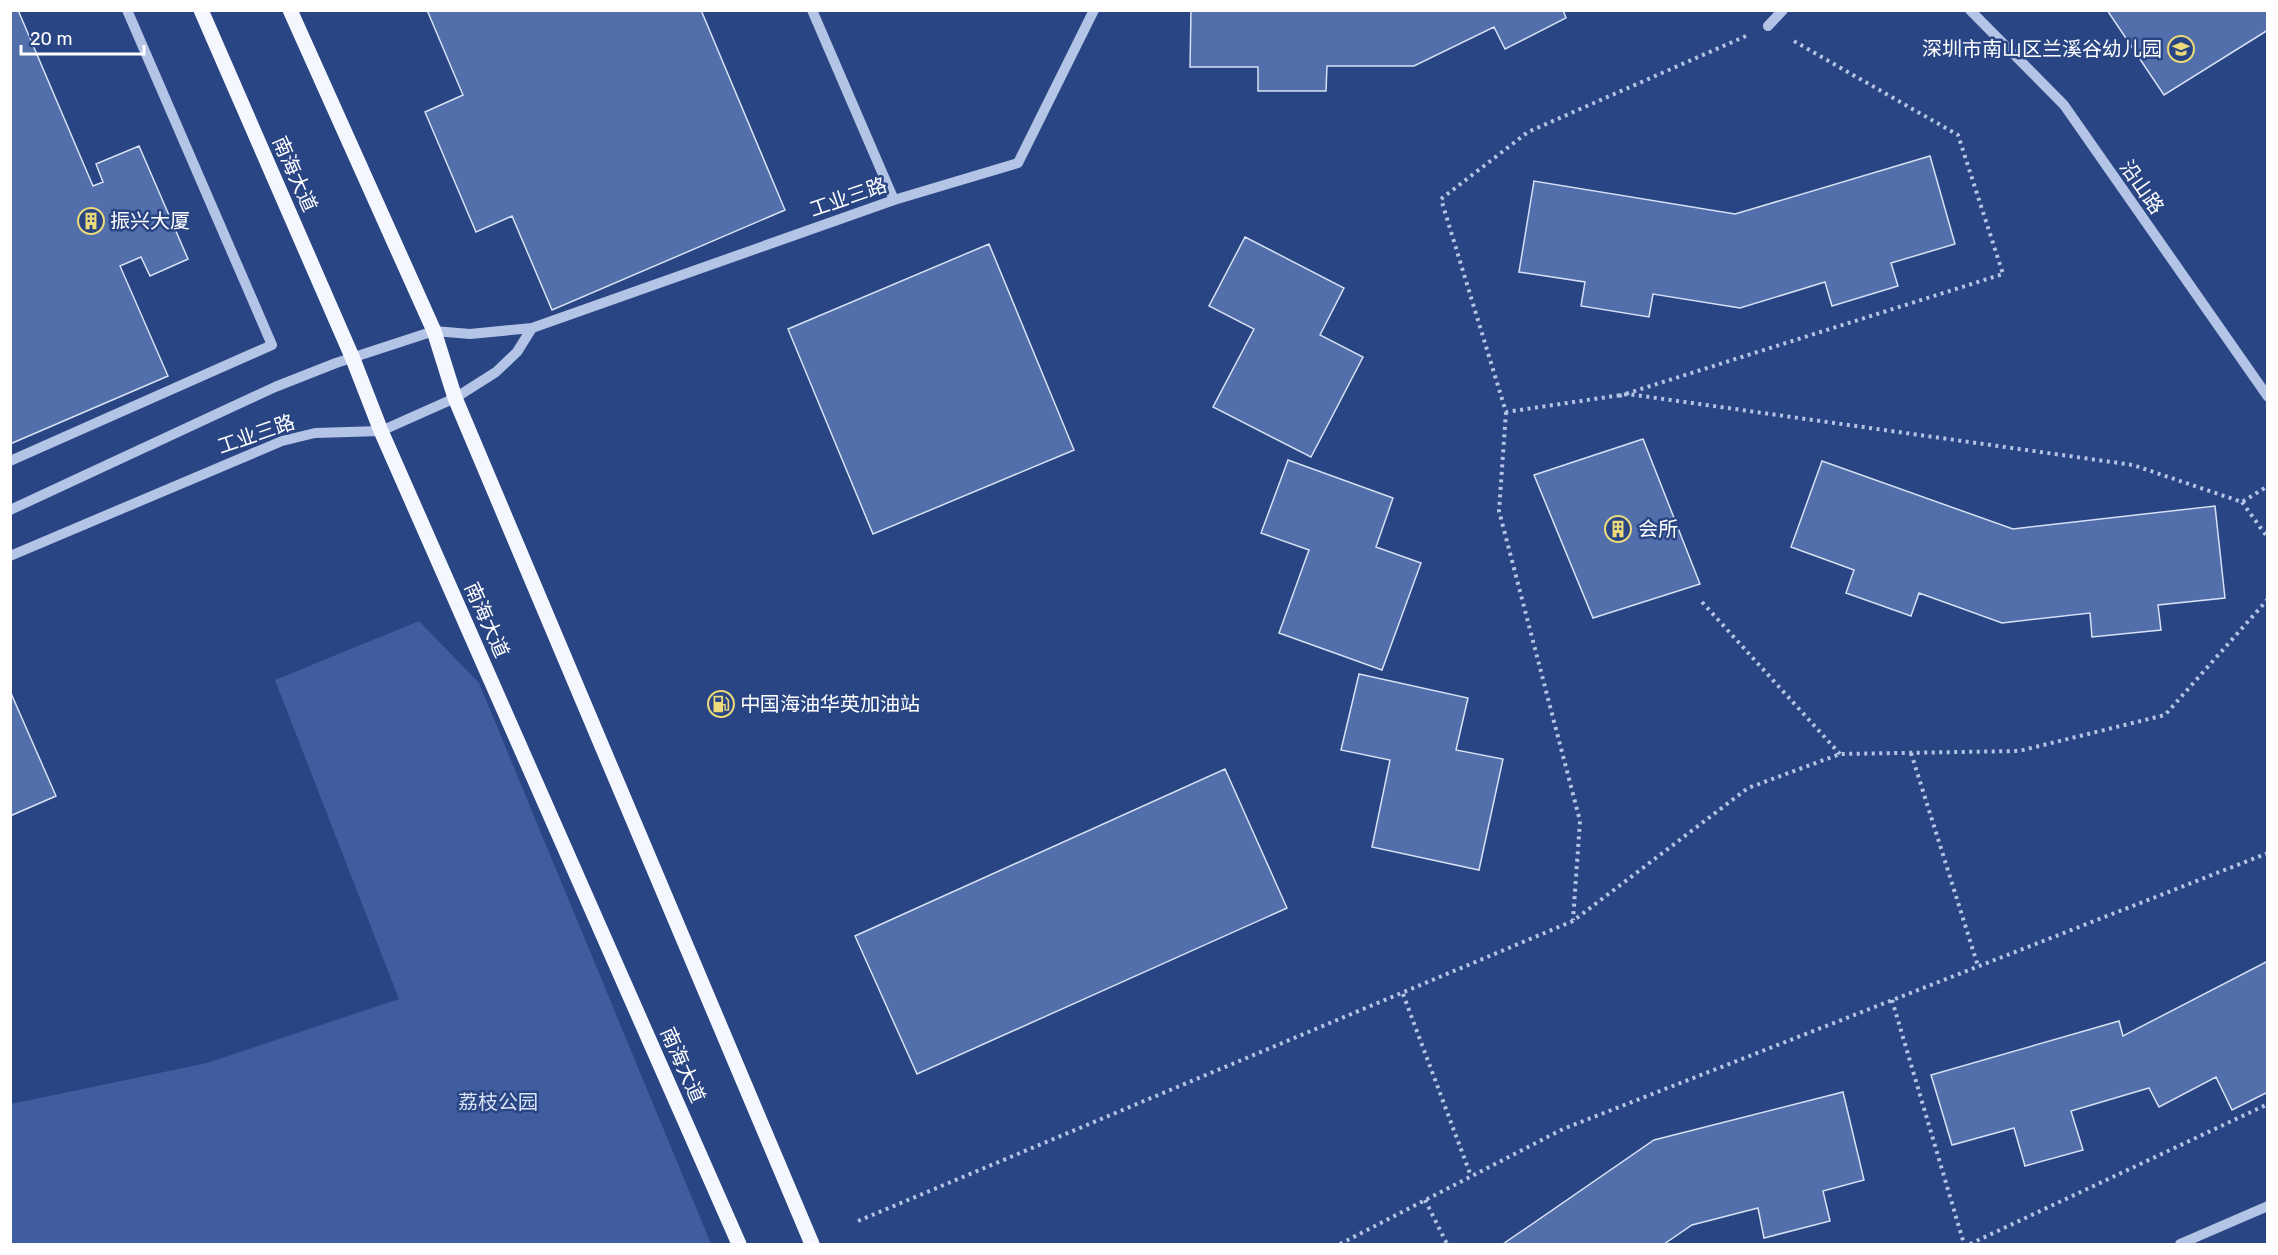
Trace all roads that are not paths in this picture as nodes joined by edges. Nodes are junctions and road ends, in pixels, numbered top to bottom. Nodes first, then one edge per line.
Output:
1 (127, 10) edge
2 (201, 10) edge
3 (290, 10) edge
4 (812, 10) edge
5 (1095, 10) edge
6 (1783, 10) edge
7 (1970, 10) edge
8 (1768, 26) road end
9 (894, 200) junction
10 (532, 328) junction
11 (434, 331) junction
12 (353, 358) junction
13 (2268, 397) edge
14 (455, 398) junction
15 (381, 432) junction
16 (10, 461) edge
17 (10, 510) edge
18 (10, 556) edge
19 (2268, 1206) edge
20 (739, 1245) edge
21 (812, 1245) edge
22 (2180, 1245) edge

1 - 16 street
2 - 12 main road, 南海大道
3 - 11 main road
4 - 9 street
5 - 9 street, 工业三路
6 - 8 street
7 - 13 street, 沿山路
9 - 10 street, 工业三路
10 - 11 street, 工业三路
10 - 14 street, 工业三路
11 - 12 street, 工业三路
11 - 14 main road
12 - 15 main road, 南海大道
12 - 17 street, 工业三路
14 - 15 street, 工业三路
14 - 21 main road
15 - 18 street, 工业三路
15 - 20 main road, 南海大道
19 - 22 street

